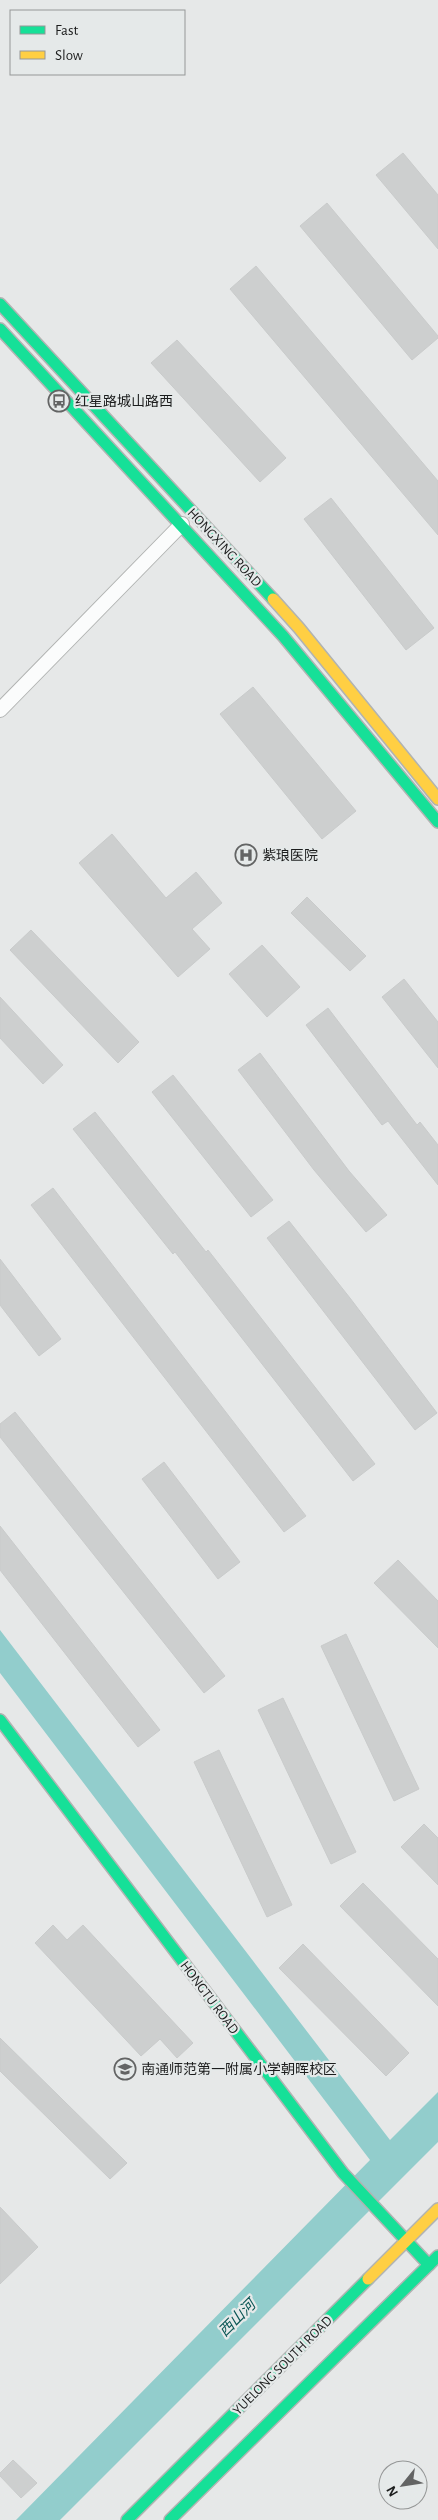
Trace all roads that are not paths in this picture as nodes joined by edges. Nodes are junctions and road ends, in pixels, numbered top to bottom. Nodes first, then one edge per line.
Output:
1 (0, 304) edge
2 (0, 329) edge
3 (182, 524) junction
4 (0, 710) edge
5 (438, 800) edge
6 (438, 822) edge
7 (0, 1720) edge
8 (438, 2209) edge
9 (406, 2241) junction
10 (438, 2256) edge
11 (429, 2265) junction
12 (127, 2520) edge
13 (170, 2520) edge

1 - 5 main road, HONGXING ROAD
2 - 3 main road, HONGXING ROAD
3 - 4 street
3 - 6 main road, HONGXING ROAD
7 - 9 main road, HONGTU ROAD
8 - 9 main road, YUELONG SOUTH ROAD
9 - 11 main road, HONGTU ROAD
9 - 12 main road, YUELONG SOUTH ROAD
10 - 11 main road
11 - 13 main road

